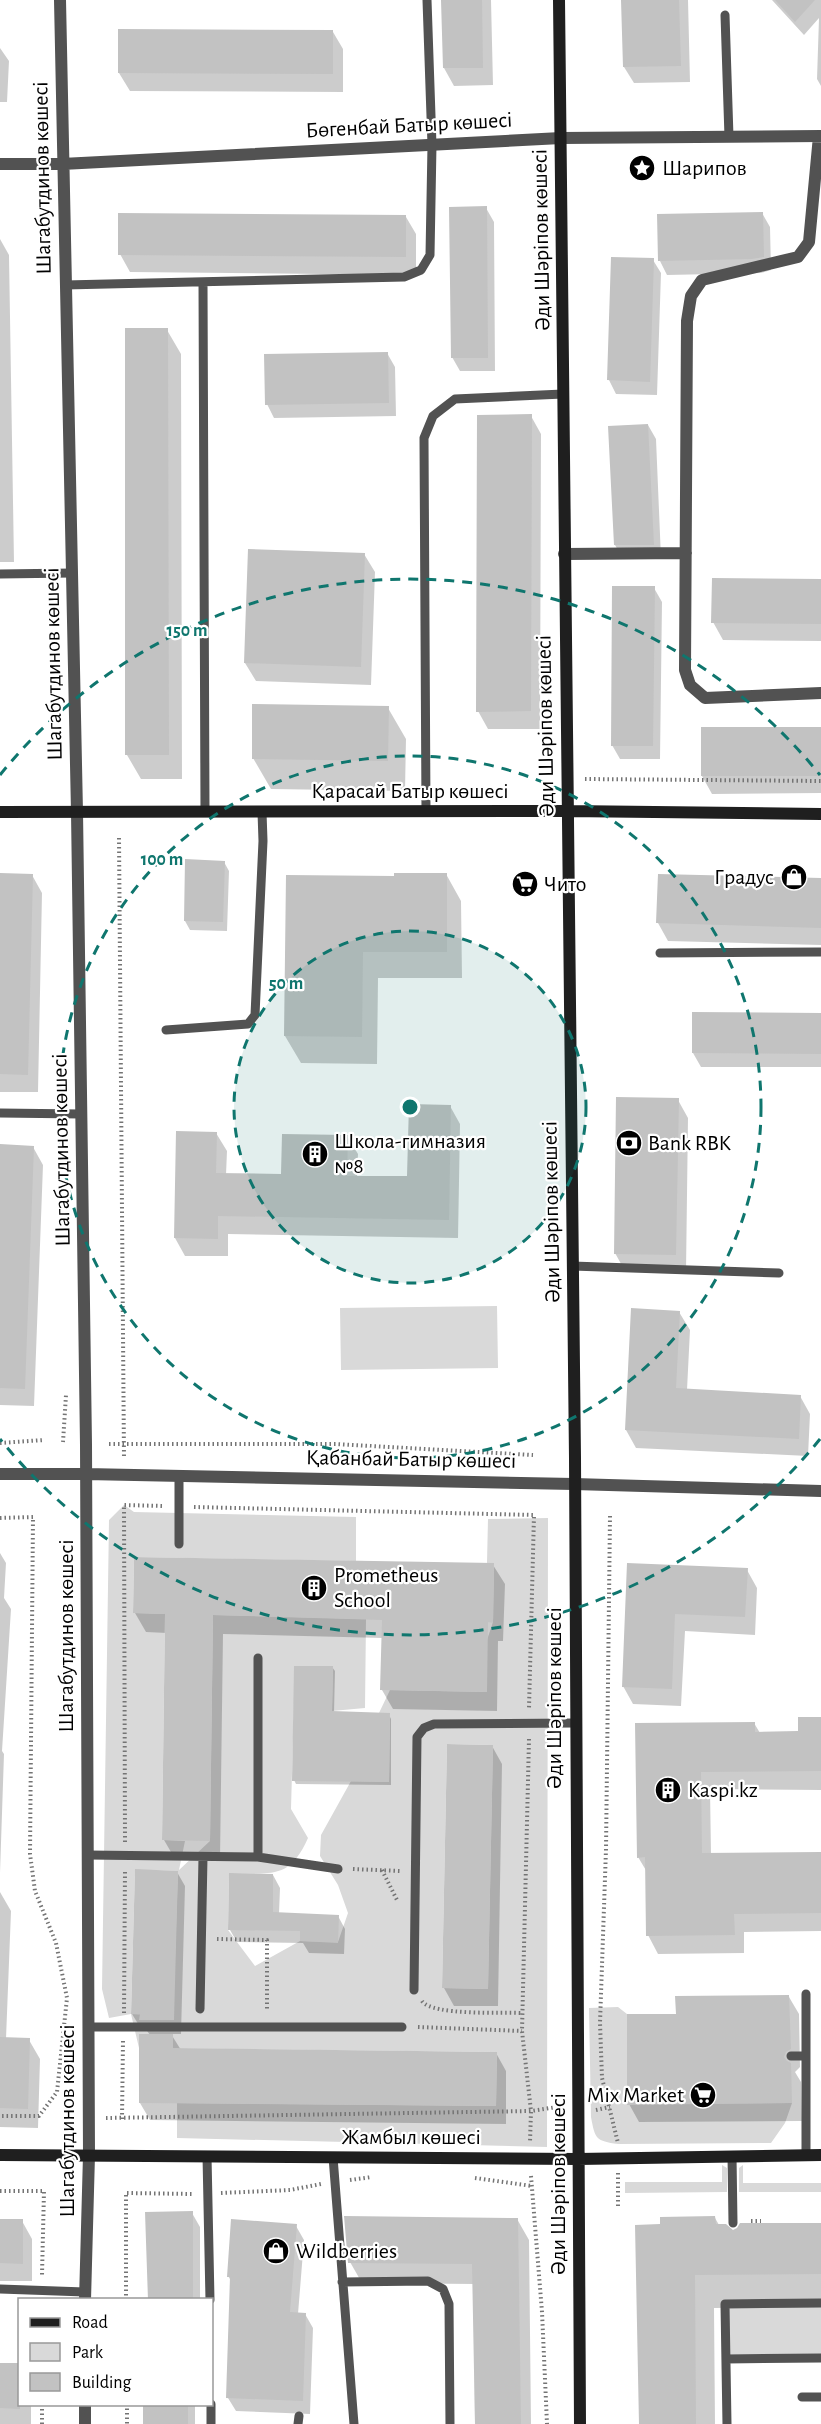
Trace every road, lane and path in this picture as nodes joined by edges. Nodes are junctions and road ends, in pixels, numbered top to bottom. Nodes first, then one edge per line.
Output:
1 (60, 0) edge
2 (427, 0) edge
3 (559, 0) edge
4 (725, 15) dead end
5 (820, 136) edge
6 (729, 137) junction
7 (561, 138) junction
8 (432, 145) junction
9 (0, 164) edge
10 (62, 164) junction
11 (203, 282) junction
12 (65, 285) junction
13 (563, 394) junction
14 (686, 553) junction
15 (564, 554) junction
16 (72, 573) junction
17 (0, 574) edge
18 (821, 693) edge
19 (566, 779) junction
20 (821, 781) edge
21 (567, 811) junction
22 (0, 812) edge
23 (77, 812) junction
24 (205, 812) junction
25 (262, 812) junction
26 (426, 812) junction
27 (821, 814) edge
28 (119, 838) dead end
29 (821, 952) edge
30 (660, 953) dead end
31 (166, 1030) dead end
32 (0, 1113) edge
33 (81, 1114) junction
34 (572, 1266) junction
35 (778, 1273) dead end
36 (44, 1440) dead end
37 (0, 1443) edge
38 (109, 1444) dead end
39 (125, 1445) junction
40 (533, 1455) dead end
41 (0, 1474) edge
42 (86, 1474) junction
43 (179, 1476) junction
44 (574, 1484) junction
45 (821, 1491) edge
46 (179, 1507) junction
47 (610, 1516) dead end
48 (0, 1518) edge
49 (179, 1544) dead end
50 (258, 1658) dead end
51 (576, 1723) junction
52 (529, 1724) junction
53 (88, 1855) junction
54 (125, 1856) junction
55 (203, 1857) junction
56 (258, 1857) junction
57 (338, 1869) joint
58 (382, 1870) dead end
59 (201, 1939) junction
60 (414, 1990) joint
61 (806, 1994) dead end
62 (200, 2009) dead end
63 (522, 2013) junction
64 (89, 2026) junction
65 (123, 2026) junction
66 (267, 2026) junction
67 (402, 2027) joint
68 (522, 2031) junction
69 (791, 2056) dead end
70 (806, 2056) junction
71 (557, 2107) dead end
72 (610, 2107) junction
73 (596, 2110) dead end
74 (531, 2111) junction
75 (0, 2116) edge
76 (99, 2118) dead end
77 (122, 2119) junction
78 (618, 2144) dead end
79 (530, 2146) dead end
80 (0, 2155) edge
81 (89, 2155) junction
82 (806, 2155) junction
83 (821, 2155) edge
84 (207, 2156) junction
85 (732, 2156) junction
86 (333, 2157) junction
87 (579, 2159) junction
88 (618, 2171) dead end
89 (531, 2172) dead end
90 (0, 2191) edge
91 (126, 2193) dead end
92 (618, 2206) dead end
93 (751, 2221) dead end
94 (760, 2221) dead end
95 (733, 2223) dead end
96 (342, 2282) junction
97 (0, 2289) edge
98 (42, 2291) junction
99 (85, 2296) edge
100 (126, 2298) edge
101 (210, 2298) edge
102 (821, 2303) edge
103 (821, 2358) edge
104 (726, 2359) junction
105 (801, 2397) dead end
106 (821, 2397) edge
107 (42, 2406) edge
108 (85, 2406) edge
109 (127, 2406) edge
110 (211, 2406) edge
111 (42, 2424) edge
112 (85, 2424) edge
113 (127, 2424) edge
114 (211, 2424) edge
115 (354, 2424) edge
116 (450, 2424) edge
117 (547, 2424) edge
118 (580, 2424) edge
119 (727, 2424) edge

1 - 10 street, Шагабутдинов көшесі
2 - 8 lane
3 - 7 street, Әди Шәріпов көшесі
4 - 6 lane
5 - 6 street, Бөгенбай Батыр көшесі
5 - 14 street
6 - 7 street, Бөгенбай Батыр көшесі
7 - 8 street, Бөгенбай Батыр көшесі
7 - 13 street, Әди Шәріпов көшесі
8 - 10 street, Бөгенбай Батыр көшесі
8 - 11 lane
9 - 10 street, Бөгенбай Батыр көшесі
10 - 12 street, Шагабутдинов көшесі
11 - 12 lane
11 - 24 lane
12 - 16 street, Шагабутдинов көшесі
13 - 15 street, Әди Шәріпов көшесі
13 - 26 lane
14 - 15 street
14 - 18 street
15 - 19 street, Әди Шәріпов көшесі
16 - 17 lane
16 - 23 street, Шагабутдинов көшесі
19 - 20 path
19 - 21 street, Әди Шәріпов көшесі
21 - 26 street, Қарасай Батыр көшесі
21 - 27 street, Қарасай Батыр көшесі
21 - 34 street, Әди Шәріпов көшесі
22 - 23 street, Қарасай Батыр көшесі
23 - 24 street, Қарасай Батыр көшесі
23 - 33 street, Шагабутдинов көшесі
24 - 25 street, Қарасай Батыр көшесі
25 - 26 street, Қарасай Батыр көшесі
25 - 31 lane
28 - 39 path
29 - 30 lane
32 - 33 lane
33 - 42 street, Шагабутдинов көшесі
34 - 35 lane
34 - 44 street, Әди Шәріпов көшесі
36 - 37 path
38 - 39 path
39 - 40 path
41 - 42 street, Қабанбай Батыр көшесі
42 - 43 street, Қабанбай Батыр көшесі
42 - 53 street, Шагабутдинов көшесі
43 - 44 street, Қабанбай Батыр көшесі
43 - 46 lane
44 - 45 street, Қабанбай Батыр көшесі
44 - 51 street, Әди Шәріпов көшесі
46 - 49 lane
46 - 52 path
46 - 54 path
47 - 72 path
48 - 75 path
50 - 56 lane
51 - 52 lane
51 - 87 street, Әди Шәріпов көшесі
52 - 60 lane
52 - 63 path
53 - 54 lane
53 - 64 street, Шагабутдинов көшесі
54 - 55 lane
54 - 65 path
55 - 56 lane
55 - 59 lane
56 - 57 lane
57 - 58 path
59 - 62 lane
59 - 66 path
60 - 63 path
61 - 70 lane
63 - 68 path
64 - 65 lane
64 - 81 street, Шагабутдинов көшесі
65 - 66 lane
65 - 77 path
66 - 67 lane
67 - 68 path
68 - 74 path
69 - 70 lane
70 - 82 lane
71 - 74 path
72 - 73 path
72 - 78 path
74 - 77 path
74 - 79 path
76 - 77 path
80 - 81 street, Жамбыл көшесі
81 - 84 street, Жамбыл көшесі
81 - 99 street, Шагабутдинов көшесі
82 - 83 street, Жамбыл көшесі
82 - 85 street, Жамбыл көшесі
84 - 86 street, Жамбыл көшесі
84 - 101 lane
85 - 87 street, Жамбыл көшесі
85 - 95 lane
86 - 87 street, Жамбыл көшесі
86 - 96 lane
87 - 118 street, Әди Шәріпов көшесі
88 - 92 path
89 - 117 path
90 - 98 path
91 - 100 path
93 - 94 path
96 - 115 lane
96 - 116 lane
97 - 98 lane
98 - 99 lane
102 - 104 lane
103 - 104 lane
104 - 119 lane
105 - 106 lane
107 - 111 path
108 - 112 street
109 - 113 path
110 - 114 lane

